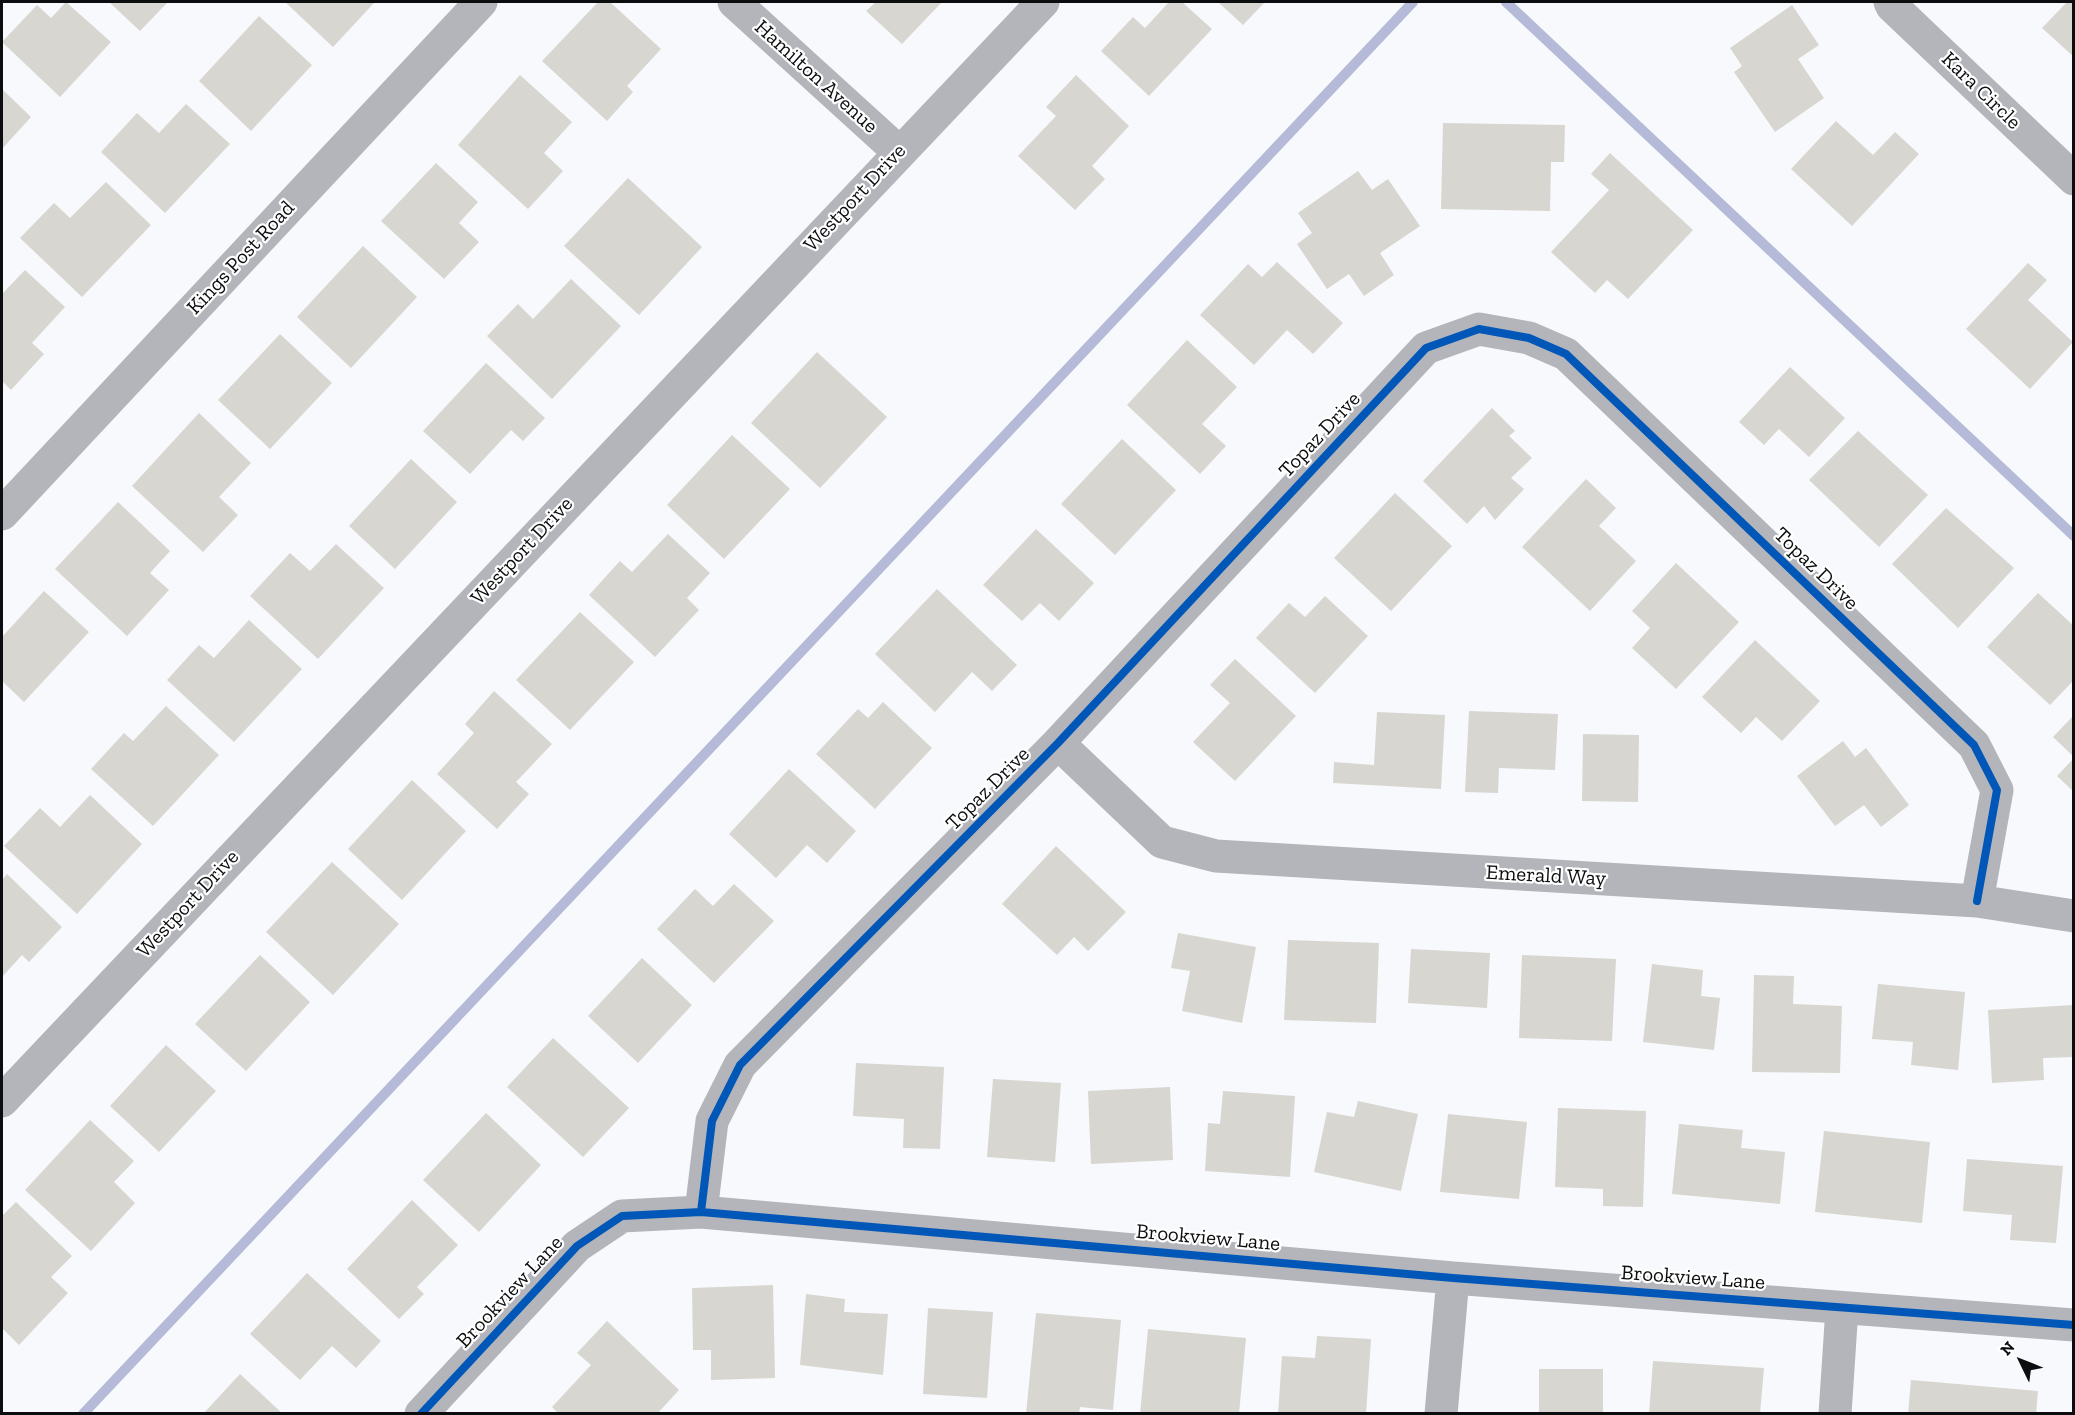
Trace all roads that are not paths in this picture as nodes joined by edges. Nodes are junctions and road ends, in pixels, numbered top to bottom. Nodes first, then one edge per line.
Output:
1 (481, 2) edge
2 (734, 2) edge
3 (1043, 2) edge
4 (1890, 2) edge
5 (898, 152) junction
6 (2073, 179) edge
7 (2, 514) edge
8 (1058, 743) junction
9 (1977, 901) junction
10 (2073, 916) edge
11 (2, 1101) edge
12 (701, 1212) junction
13 (1453, 1278) junction
14 (1842, 1308) junction
15 (2073, 1325) edge
16 (421, 1413) edge
17 (1441, 1413) edge
18 (1835, 1413) edge

1 - 7 street, Kings Post Road
2 - 5 street, Hamilton Avenue
3 - 5 street, Westport Drive
4 - 6 street, Kara Circle
5 - 11 street, Westport Drive
8 - 9 street, Emerald Way
8 - 9 street, Topaz Drive
8 - 12 street, Topaz Drive
9 - 10 street, Emerald Way
12 - 13 street, Brookview Lane
12 - 16 street, Brookview Lane
13 - 14 street, Brookview Lane
13 - 17 street
14 - 15 street, Brookview Lane
14 - 18 street

